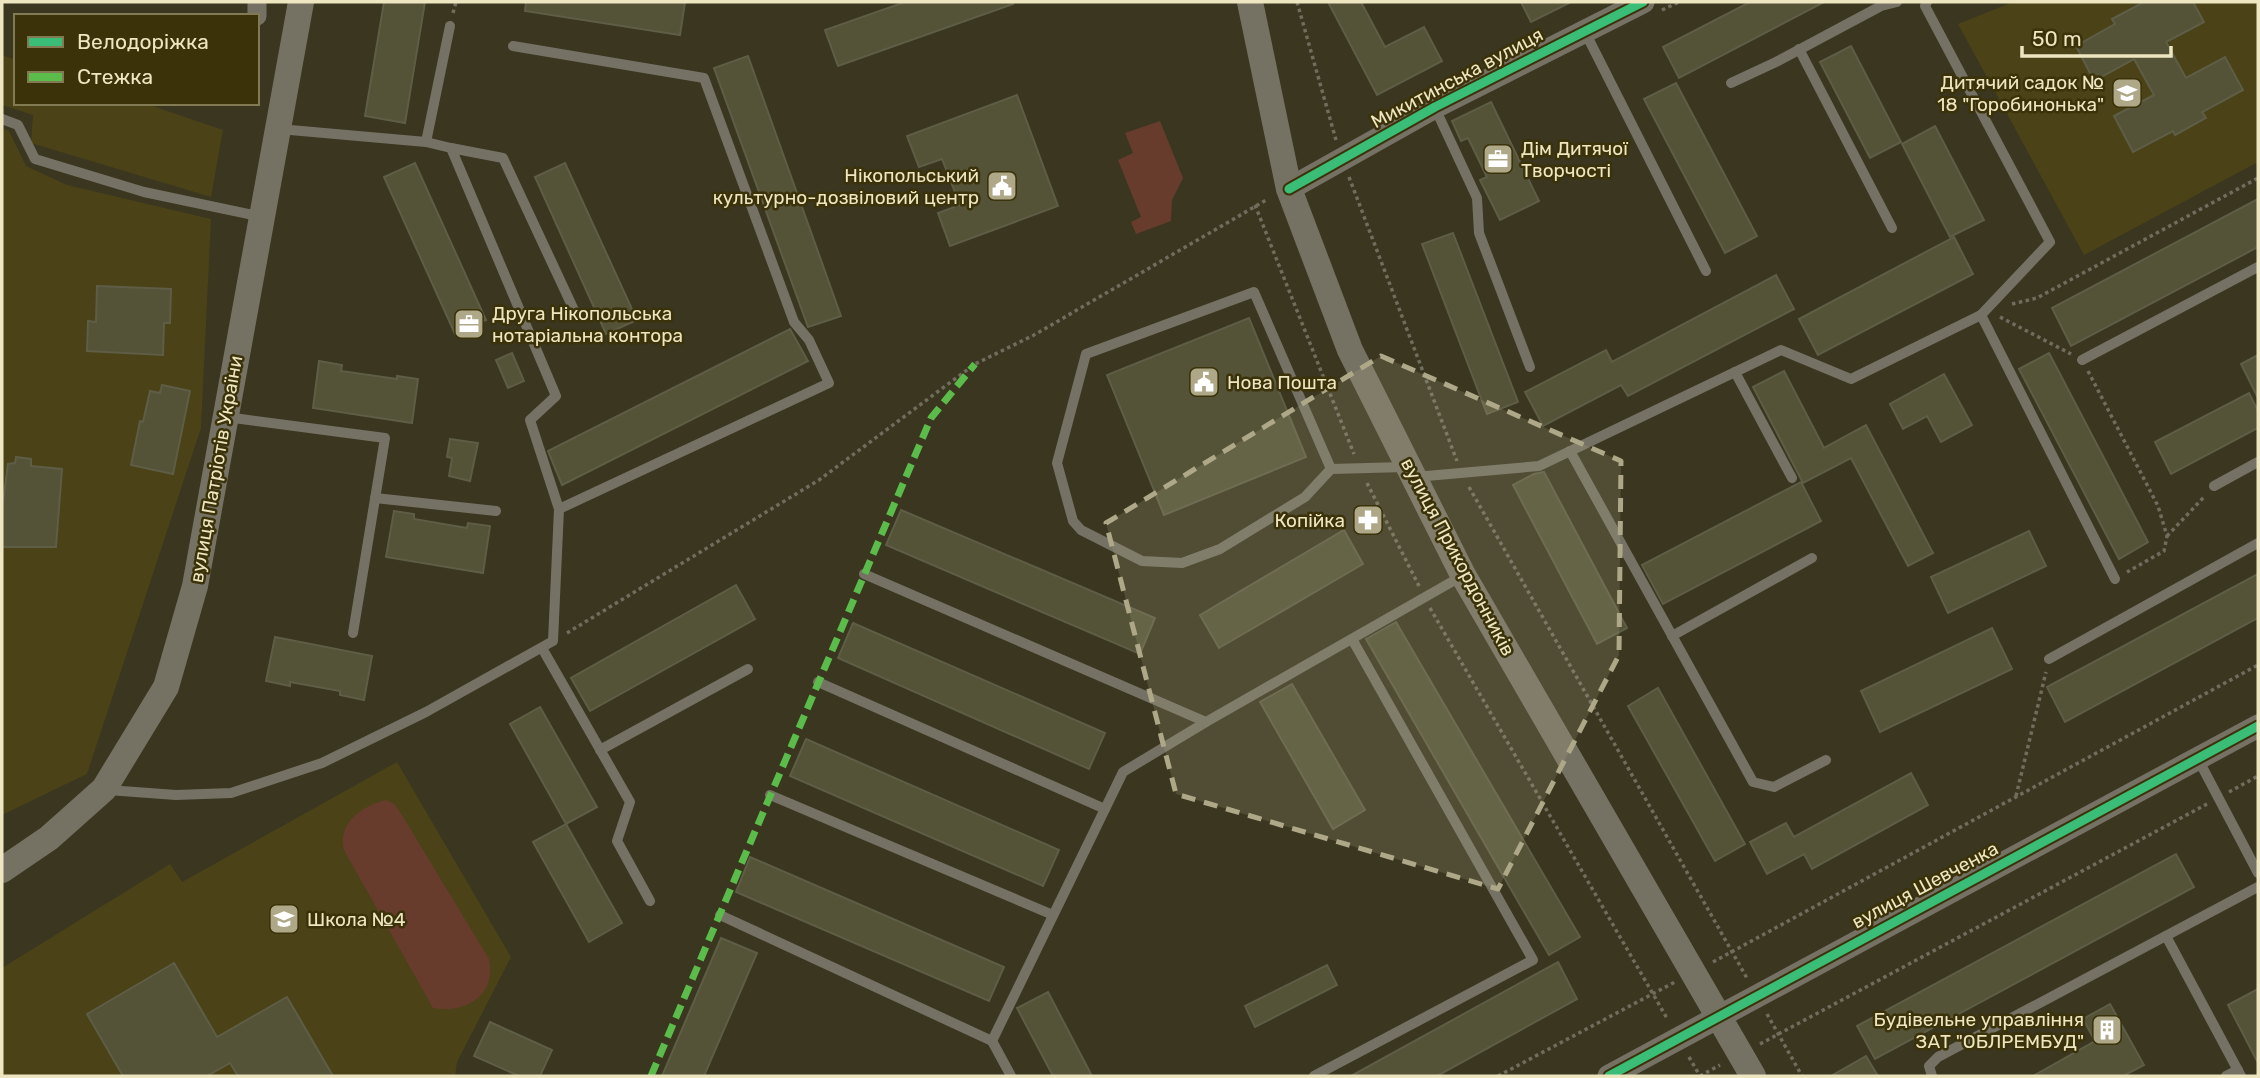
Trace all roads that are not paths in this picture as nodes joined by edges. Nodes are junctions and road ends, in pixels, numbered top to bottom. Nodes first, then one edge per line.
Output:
1 (301, 2) edge
2 (1250, 2) edge
3 (1643, 2) edge
4 (1897, 2) edge
5 (1914, 2) edge
6 (1926, 4) edge
7 (450, 26) dead end
8 (1585, 31) junction
9 (513, 46) dead end
10 (1799, 49) junction
11 (1731, 83) dead end
12 (1435, 107) junction
13 (2, 119) edge
14 (278, 129) junction
15 (426, 142) junction
16 (451, 148) junction
17 (1289, 189) junction
18 (262, 217) junction
19 (1892, 228) dead end
20 (2258, 267) edge
21 (1706, 271) dead end
22 (574, 310) dead end
23 (1983, 312) junction
24 (2082, 360) road end
25 (1530, 367) dead end
26 (1735, 372) junction
27 (226, 417) junction
28 (1570, 451) junction
29 (2258, 462) edge
30 (1331, 469) junction
31 (1412, 472) junction
32 (1792, 478) dead end
33 (2214, 486) road end
34 (375, 498) junction
35 (559, 509) junction
36 (496, 511) dead end
37 (2258, 543) edge
38 (1812, 558) dead end
39 (864, 574) dead end
40 (1463, 575) junction
41 (2115, 579) road end
42 (353, 633) dead end
43 (1672, 636) junction
44 (1352, 639) junction
45 (541, 648) junction
46 (2049, 659) road end
47 (748, 669) dead end
48 (818, 682) dead end
49 (1206, 722) junction
50 (2258, 726) edge
51 (600, 750) junction
52 (2197, 759) junction
53 (1826, 761) dead end
54 (104, 789) junction
55 (770, 795) dead end
56 (1105, 809) junction
57 (2, 870) edge
58 (2258, 873) edge
59 (2258, 887) edge
60 (650, 901) dead end
61 (720, 915) dead end
62 (1054, 915) junction
63 (2166, 936) junction
64 (1718, 1017) junction
65 (992, 1041) junction
66 (1747, 1065) edge
67 (2240, 1073) edge
68 (1011, 1076) edge
69 (1314, 1076) edge
70 (1609, 1076) edge
71 (1932, 1076) edge
72 (2226, 1076) edge

1 - 14 main road, вулиця Патріотів України
2 - 17 main road, вулиця Прикордонників
3 - 8 street, Микитинська вулиця
4 - 10 lane
5 - 6 lane
6 - 23 lane
7 - 15 lane
8 - 12 street, Микитинська вулиця
8 - 21 lane
9 - 35 lane
10 - 11 lane
10 - 19 lane
12 - 17 street, Микитинська вулиця
12 - 25 lane
13 - 18 lane
14 - 15 lane
14 - 18 main road, вулиця Патріотів України
15 - 16 lane
16 - 22 lane
16 - 35 lane
17 - 31 main road, вулиця Прикордонників
18 - 27 main road, вулиця Патріотів України
20 - 24 lane
23 - 26 lane
23 - 41 lane
26 - 28 lane
26 - 32 lane
27 - 34 lane
27 - 54 main road, вулиця Патріотів України
28 - 31 lane
28 - 43 lane
29 - 33 lane
30 - 30 lane
30 - 31 lane
31 - 40 main road, вулиця Прикордонників
34 - 36 lane
34 - 42 lane
35 - 45 lane
37 - 46 lane
38 - 43 lane
39 - 49 lane
40 - 44 lane
40 - 64 main road, вулиця Прикордонників
43 - 53 lane
44 - 49 lane
44 - 69 lane
45 - 51 lane
45 - 54 lane
47 - 51 lane
48 - 56 lane
49 - 56 lane
50 - 52 street, вулиця Шевченка
51 - 60 lane
52 - 58 lane
52 - 64 street, вулиця Шевченка
54 - 57 main road, вулиця Патріотів України
55 - 62 lane
56 - 62 lane
59 - 63 lane
61 - 65 lane
62 - 65 lane
63 - 67 lane
63 - 71 lane
64 - 66 main road, вулиця Прикордонників
64 - 70 street, вулиця Шевченка
65 - 68 lane
67 - 72 lane

